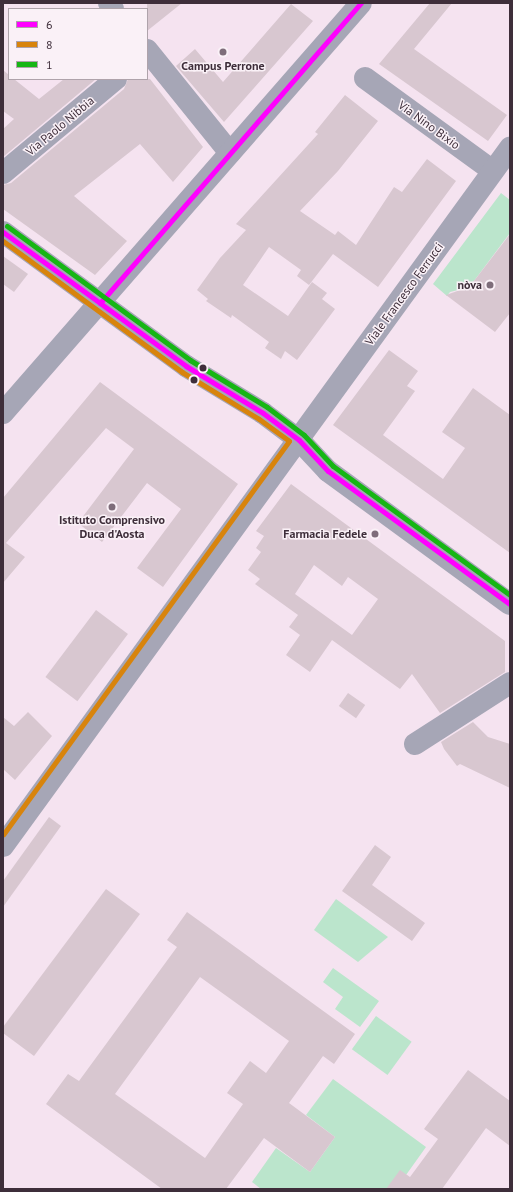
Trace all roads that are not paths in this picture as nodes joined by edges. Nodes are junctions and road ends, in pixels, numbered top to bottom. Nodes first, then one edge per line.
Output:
1 (361, 3) edge
2 (148, 52) edge
3 (365, 78) dead end
4 (115, 80) edge
5 (510, 148) edge
6 (230, 153) junction
7 (493, 171) junction
8 (3, 172) edge
9 (3, 232) edge
10 (100, 302) junction
11 (3, 413) edge
12 (298, 440) junction
13 (510, 604) edge
14 (510, 683) edge
15 (415, 744) dead end
16 (3, 846) edge

1 - 6 street
2 - 6 street
3 - 7 street, Via Nino Bixio
4 - 8 street, Via Paolo Nibbia
5 - 7 street, Viale Francesco Ferrucci
6 - 10 street
7 - 12 street, Viale Francesco Ferrucci
9 - 10 street
10 - 11 street
10 - 12 street
12 - 13 street
12 - 16 street, Viale Francesco Ferrucci
14 - 15 street

